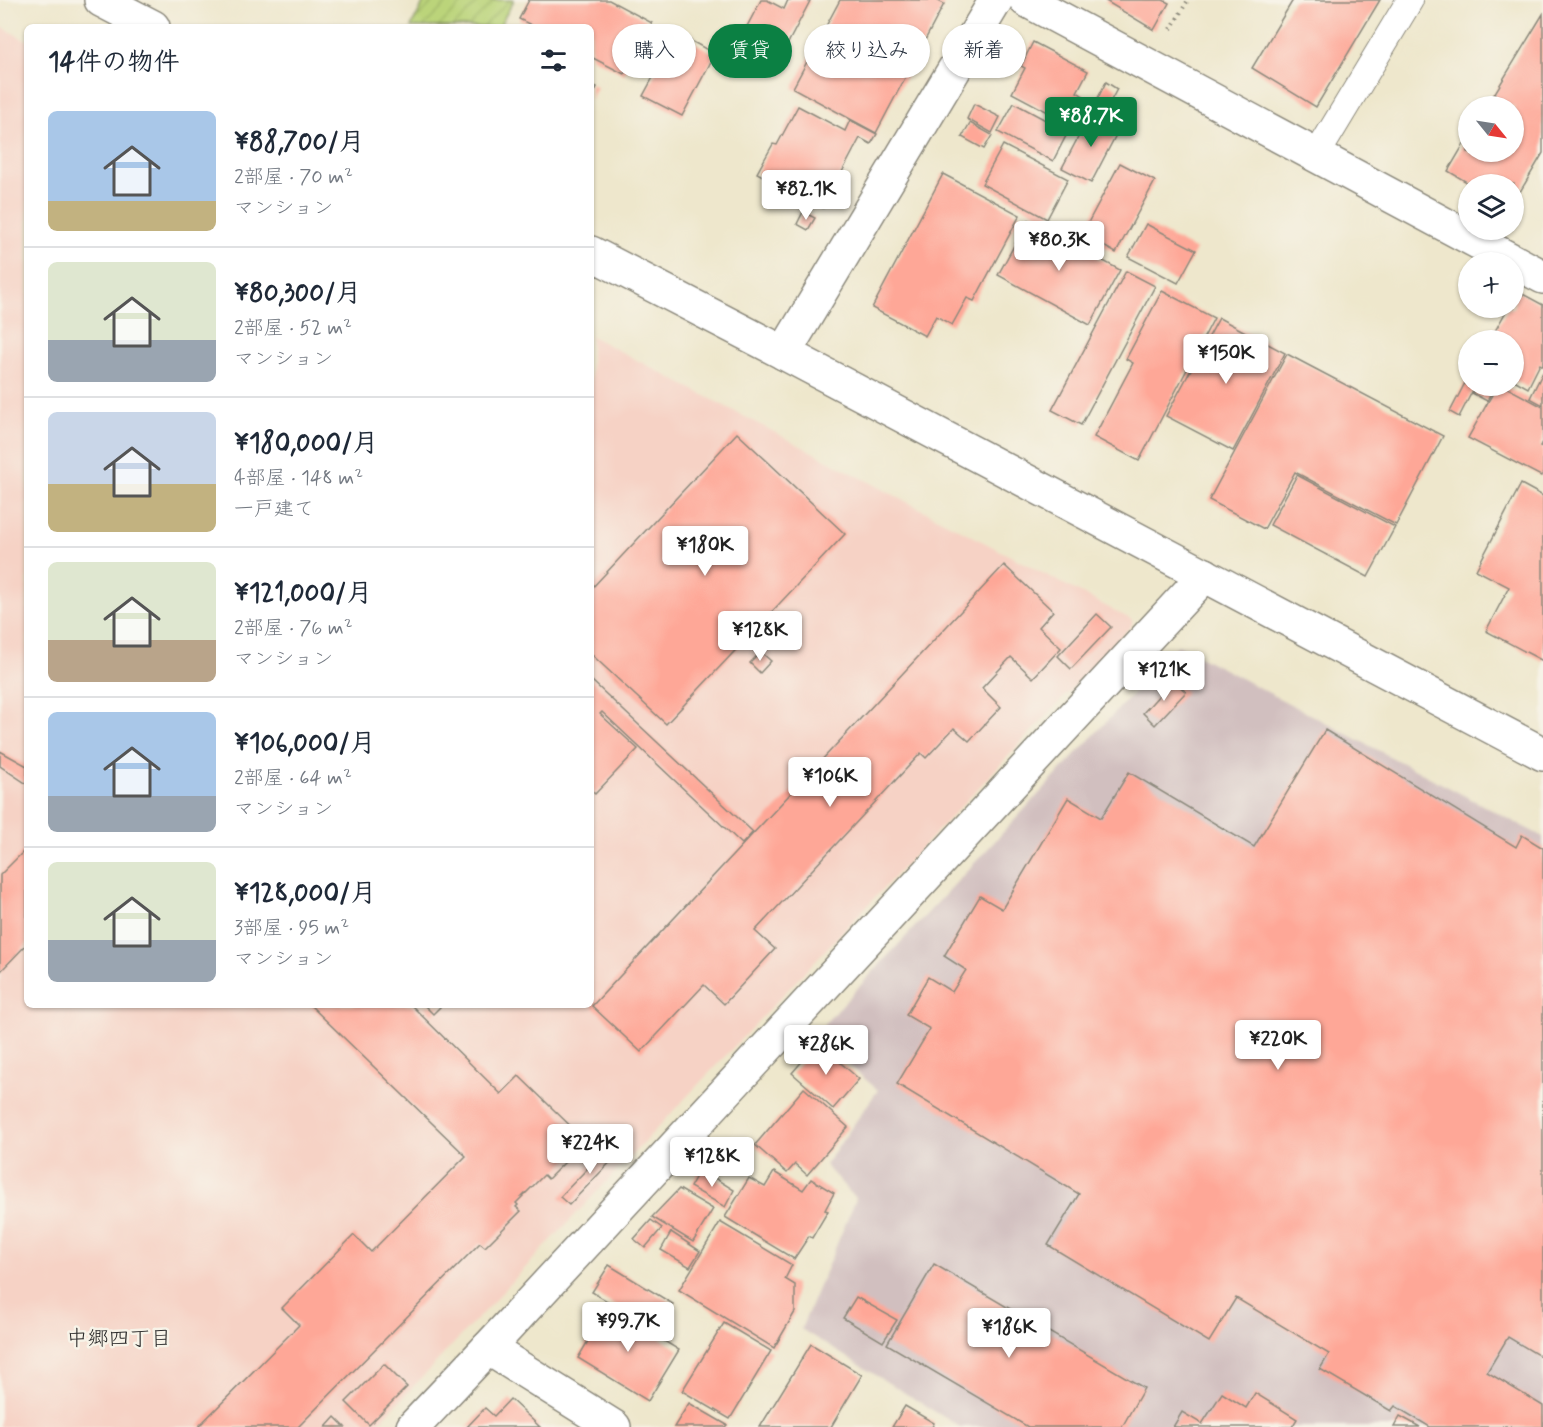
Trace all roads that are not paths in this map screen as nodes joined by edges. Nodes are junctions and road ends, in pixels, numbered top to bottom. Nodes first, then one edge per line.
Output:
1 (101, 0) edge
2 (996, 0) edge
3 (1026, 0) edge
4 (1410, 0) edge
5 (147, 24) edge
6 (1316, 156) junction
7 (594, 255) edge
8 (1542, 275) edge
9 (784, 353) junction
10 (1205, 575) junction
11 (1543, 754) edge
12 (488, 1348) junction
13 (413, 1427) edge
14 (614, 1427) edge

1 - 5 street
2 - 9 street
3 - 6 street
4 - 6 lane
6 - 8 street
7 - 9 street
9 - 10 street
10 - 11 street
10 - 12 street
12 - 13 street
12 - 14 street

